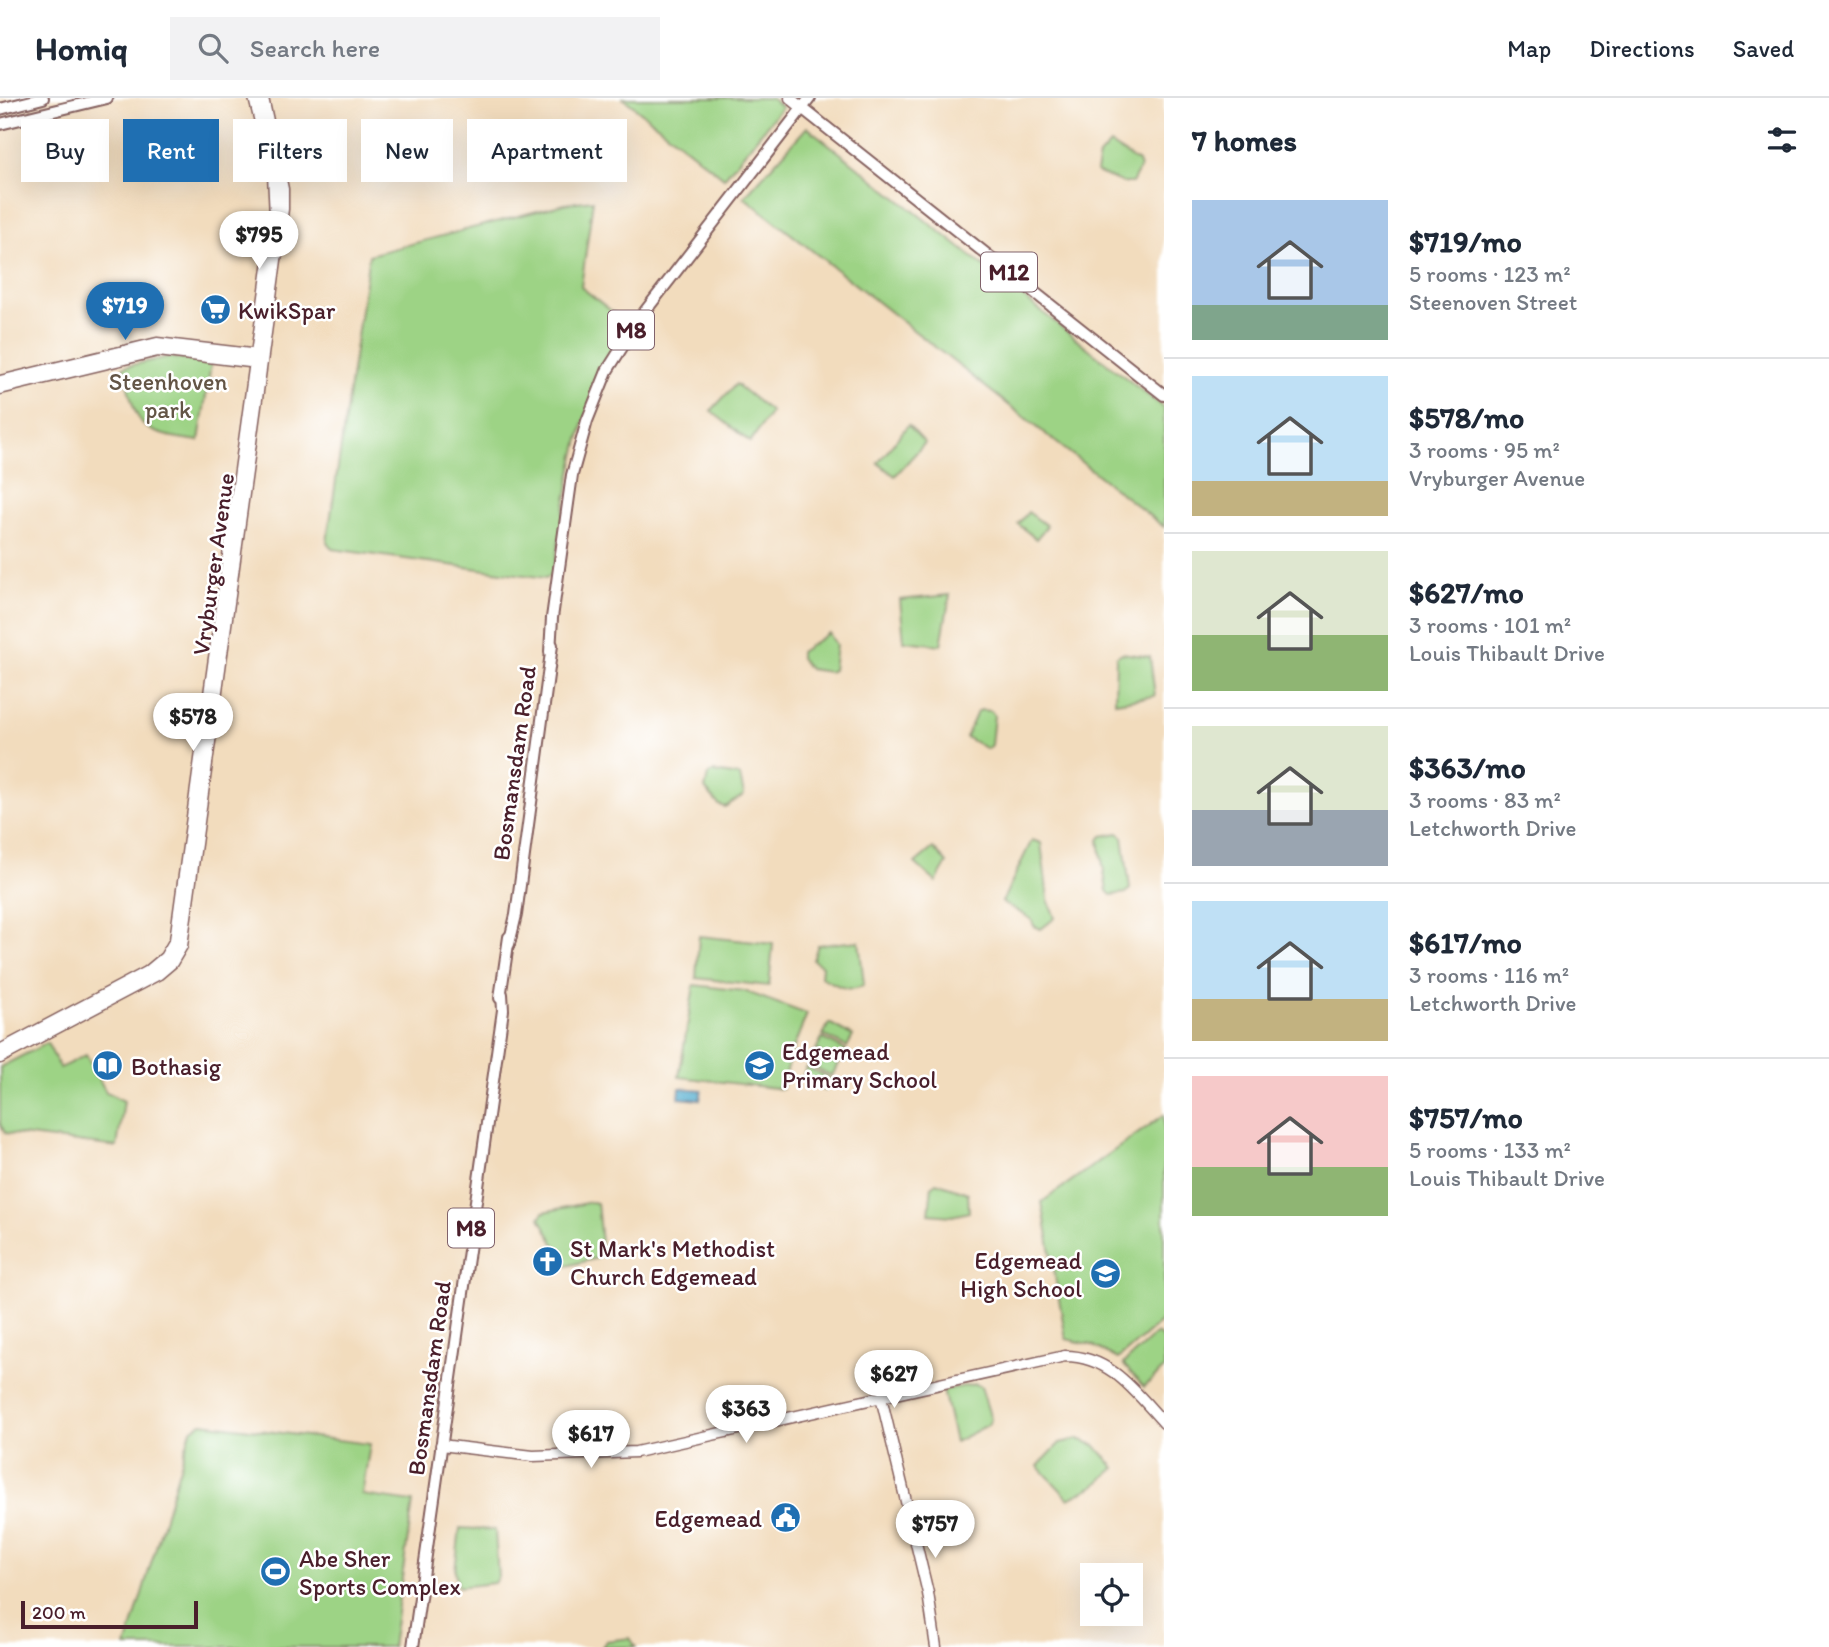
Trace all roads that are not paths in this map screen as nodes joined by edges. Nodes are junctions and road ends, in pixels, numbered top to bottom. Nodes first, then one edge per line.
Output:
1 (43, 98) edge
2 (107, 98) edge
3 (254, 98) edge
4 (263, 98) edge
5 (790, 98) edge
6 (810, 98) edge
7 (802, 108) junction
8 (0, 109) edge
9 (0, 124) edge
10 (259, 359) junction
11 (0, 381) edge
12 (0, 389) edge
13 (1164, 396) edge
14 (0, 1050) edge
15 (0, 1058) edge
16 (881, 1397) junction
17 (1164, 1423) edge
18 (441, 1445) junction
19 (413, 1647) edge
20 (936, 1647) edge

1 - 8 main road
2 - 9 main road
3 - 10 street, Vryburger Avenue
4 - 10 street, Vryburger Avenue
5 - 7 street, M12
6 - 7 main road, Bosmansdam Road / M8
7 - 13 main road, M12
7 - 18 main road, Bosmansdam Road / M8
10 - 11 street
10 - 12 street
10 - 14 street, Vryburger Avenue
10 - 15 street, Vryburger Avenue
16 - 17 street
16 - 18 street
16 - 20 street
18 - 19 main road, Bosmansdam Road / M8

